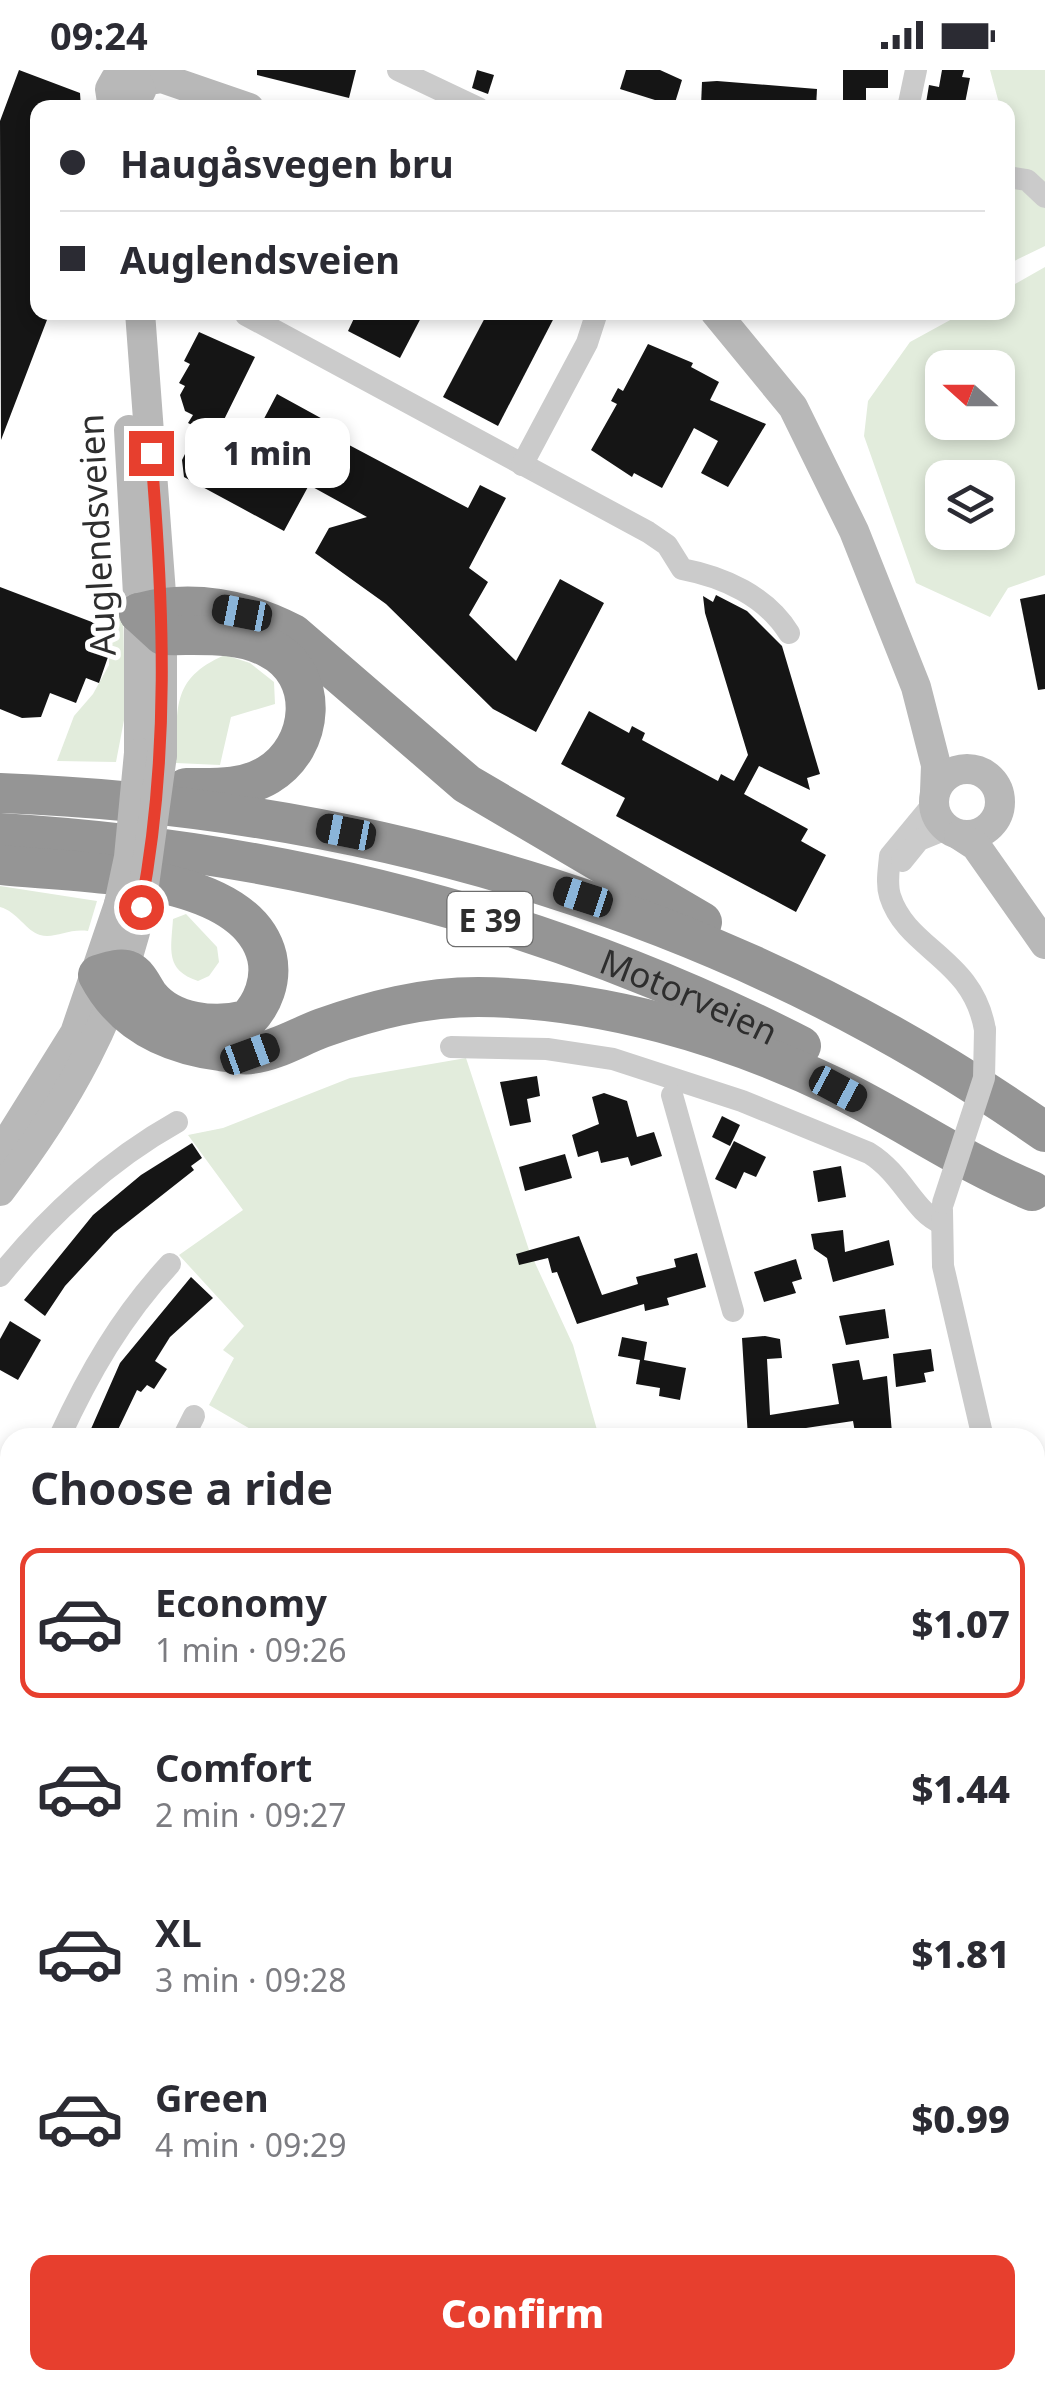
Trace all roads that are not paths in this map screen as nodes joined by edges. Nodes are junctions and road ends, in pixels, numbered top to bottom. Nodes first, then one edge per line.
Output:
1 (398, 70) edge
2 (916, 70) edge
3 (125, 94) edge
4 (165, 100) edge
5 (226, 100) edge
6 (461, 100) edge
7 (910, 100) edge
8 (1015, 178) edge
9 (1045, 197) edge
10 (121, 320) edge
11 (140, 320) edge
12 (255, 320) edge
13 (594, 320) edge
14 (605, 320) edge
15 (720, 320) edge
16 (587, 342) junction
17 (522, 465) junction
18 (154, 618) junction
19 (789, 633) dead end
20 (922, 698) junction
21 (975, 770) junction
22 (0, 781) edge
23 (0, 793) edge
24 (943, 815) junction
25 (997, 817) junction
26 (0, 833) edge
27 (0, 865) edge
28 (1045, 922) edge
29 (1045, 944) edge
30 (111, 982) junction
31 (796, 985) junction
32 (450, 1047) dead end
33 (672, 1095) dead end
34 (177, 1122) dead end
35 (1045, 1132) edge
36 (18, 1141) edge
37 (0, 1191) edge
38 (1038, 1196) edge
39 (942, 1213) junction
40 (170, 1264) dead end
41 (0, 1276) edge
42 (732, 1311) dead end
43 (194, 1416) dead end
44 (64, 1428) edge
45 (187, 1428) edge
46 (982, 1428) edge

1 - 6 street
2 - 7 street
3 - 4 main road
3 - 5 main road
8 - 9 street
10 - 18 main road, Auglendsveien
11 - 18 main road, Auglendsveien
12 - 17 street
13 - 16 street
14 - 16 street
15 - 20 main road
16 - 17 street
17 - 19 street
18 - 22 highway
18 - 30 main road, Auglendsveien, bridge
18 - 31 highway, E 39
20 - 21 main road
20 - 24 main road
21 - 24 main road
21 - 25 main road
23 - 31 highway, Motorveien / E 39
24 - 25 main road
24 - 29 main road
24 - 39 street, bridge
25 - 28 main road
26 - 38 highway, Motorveien / E 39
27 - 30 highway
30 - 36 main road
30 - 38 highway, E 39
31 - 35 highway, Motorveien / E 39
32 - 39 street
33 - 42 street
34 - 41 street
36 - 37 main road
39 - 46 street
40 - 44 street
43 - 45 street

